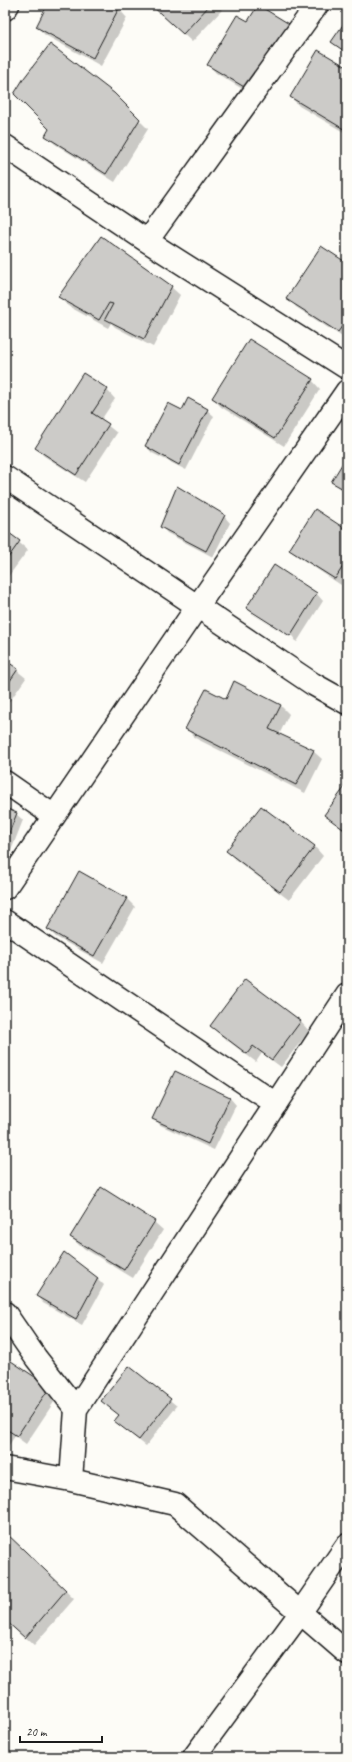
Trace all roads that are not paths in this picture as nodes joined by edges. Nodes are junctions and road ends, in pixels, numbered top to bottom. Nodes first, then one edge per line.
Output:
1 (8, 5) edge
2 (317, 5) edge
3 (5, 9) edge
4 (5, 146) edge
5 (147, 241) junction
6 (347, 368) edge
7 (347, 391) edge
8 (5, 477) edge
9 (197, 606) junction
10 (347, 703) edge
11 (5, 782) edge
12 (54, 816) junction
13 (5, 888) edge
14 (5, 921) edge
15 (347, 995) edge
16 (276, 1104) junction
17 (5, 1313) edge
18 (76, 1409) junction
19 (5, 1468) edge
20 (70, 1480) junction
21 (347, 1545) edge
22 (300, 1612) junction
23 (347, 1653) edge
24 (194, 1757) edge

1 - 3 street
2 - 5 street
4 - 5 street
5 - 6 street
7 - 9 street
8 - 9 street
9 - 10 street
9 - 12 street
11 - 12 street
12 - 13 street
14 - 16 street
15 - 16 street
16 - 18 street
17 - 18 street
18 - 20 street
19 - 20 street
20 - 22 street
21 - 22 street
22 - 23 street
22 - 24 street

